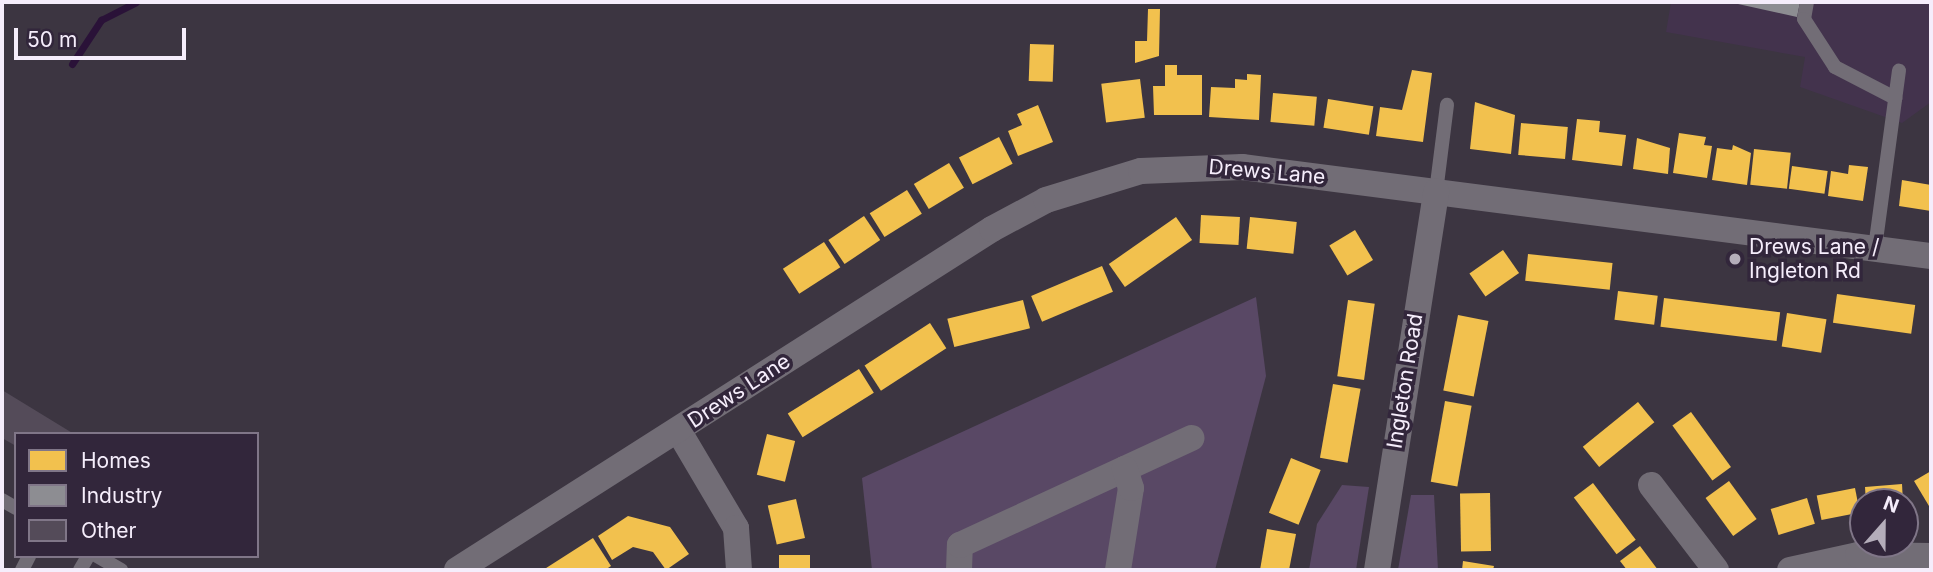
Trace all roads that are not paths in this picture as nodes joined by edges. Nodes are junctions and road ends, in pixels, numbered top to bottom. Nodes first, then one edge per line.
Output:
1 (1807, 2) edge
2 (1899, 71) dead end
3 (1895, 98) junction
4 (1447, 105) dead end
5 (1436, 192) junction
6 (1875, 248) junction
7 (1931, 256) edge
8 (678, 430) junction
9 (1192, 438) dead end
10 (1125, 469) junction
11 (1651, 485) dead end
12 (1931, 556) edge
13 (100, 558) edge
14 (121, 570) edge
15 (457, 570) edge
16 (738, 570) edge
17 (959, 570) edge
18 (1118, 570) edge
19 (1377, 570) edge
20 (1716, 570) edge
21 (1790, 570) edge

1 - 3 lane
2 - 3 lane
3 - 6 lane
4 - 5 lane
5 - 6 street, Drews Lane
5 - 8 street, Drews Lane
5 - 19 street, Ingleton Road
6 - 7 street, Drews Lane
8 - 15 street, Drews Lane
8 - 16 street
9 - 10 street
10 - 17 street
10 - 18 street
11 - 20 street
12 - 21 street
13 - 14 lane

